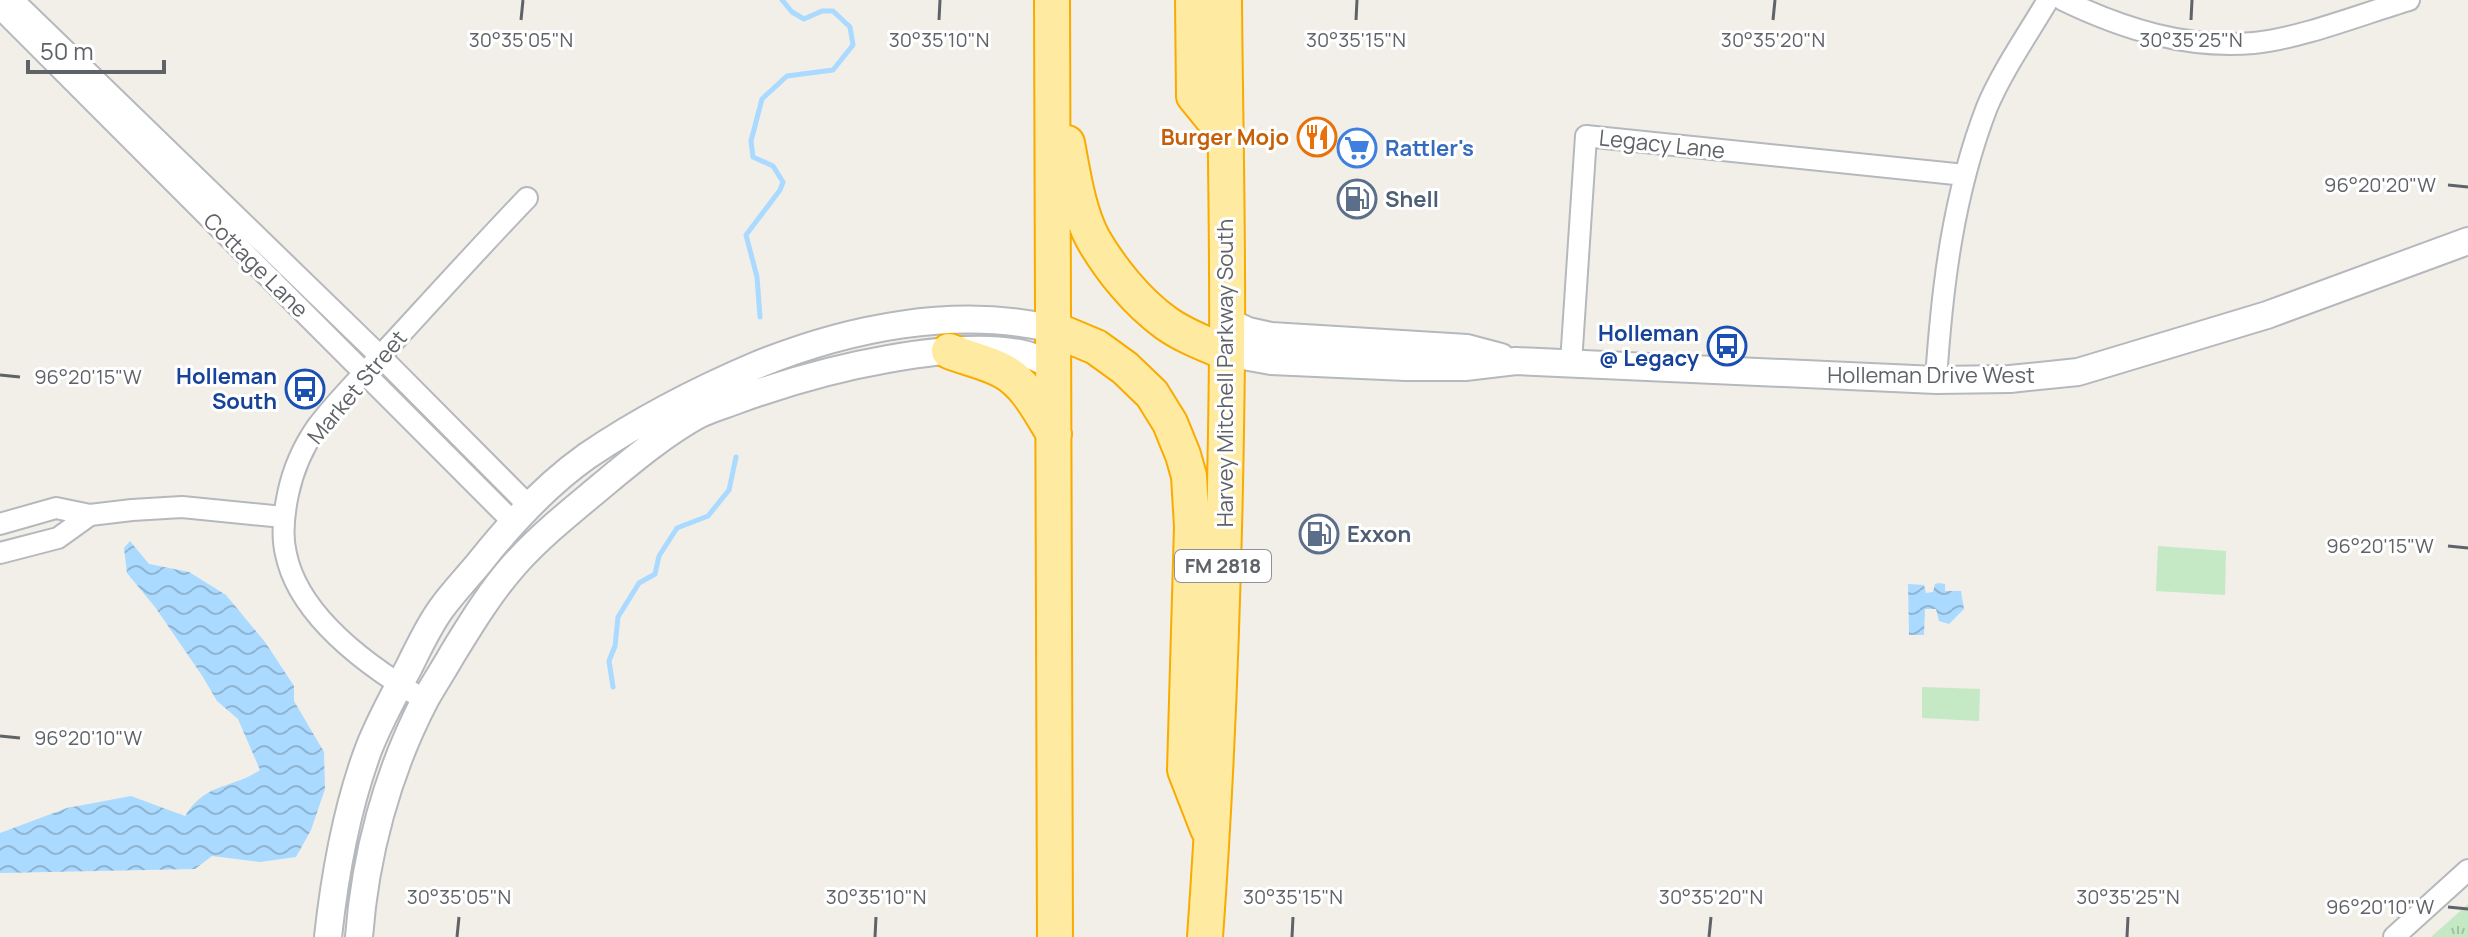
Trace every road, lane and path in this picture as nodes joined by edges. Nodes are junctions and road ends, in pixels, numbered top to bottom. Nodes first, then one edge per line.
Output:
1 (13, 0) edge
2 (1052, 0) edge
3 (1193, 0) edge
4 (1224, 0) edge
5 (2048, 0) edge
6 (2063, 0) edge
7 (2409, 0) edge
8 (0, 8) edge
9 (1052, 67) junction
10 (1225, 134) junction
11 (1965, 175) junction
12 (527, 198) dead end
13 (2468, 241) edge
14 (315, 293) junction
15 (299, 309) junction
16 (1053, 329) junction
17 (1227, 337) junction
18 (949, 351) junction
19 (380, 356) junction
20 (1571, 363) junction
21 (1053, 367) junction
22 (364, 374) junction
23 (1936, 380) junction
24 (1054, 435) junction
25 (521, 514) junction
26 (90, 515) junction
27 (283, 517) junction
28 (0, 524) edge
29 (0, 553) edge
30 (399, 685) junction
31 (425, 700) junction
32 (1212, 841) junction
33 (2468, 870) edge
34 (1055, 884) junction
35 (328, 937) edge
36 (359, 937) edge
37 (1055, 937) edge
38 (1069, 937) edge
39 (1205, 937) edge
40 (2394, 937) edge

1 - 14 street, Cottage Lane
2 - 9 highway
3 - 10 highway
4 - 10 highway, Harvey Mitchell Parkway South / FM 2818
5 - 11 street
6 - 7 street
8 - 15 street, Cottage Lane
9 - 16 highway
9 - 17 highway
10 - 17 highway, Harvey Mitchell Parkway South / FM 2818
11 - 20 street, Legacy Lane
11 - 23 street
12 - 19 street, Market Street
13 - 23 street, Holleman Drive West
14 - 15 street
14 - 19 street, Cottage Lane
15 - 22 street, Cottage Lane
16 - 21 highway
16 - 25 street
16 - 32 highway
17 - 20 street, Holleman Drive West
17 - 32 highway, Harvey Mitchell Parkway South / FM 2818
18 - 21 street
18 - 24 highway
18 - 31 street
19 - 22 street, Market Street
19 - 25 street, Cottage Lane
20 - 23 street, Holleman Drive West
21 - 24 highway
22 - 25 street, Cottage Lane
22 - 27 street, Market Street
24 - 34 highway
25 - 30 street
26 - 27 street
26 - 28 street
26 - 29 street
27 - 30 street, Market Street
30 - 31 street, Market Street
30 - 35 street
31 - 36 street
32 - 39 highway, Harvey Mitchell Parkway South / FM 2818
33 - 40 street
34 - 37 highway
34 - 38 highway

